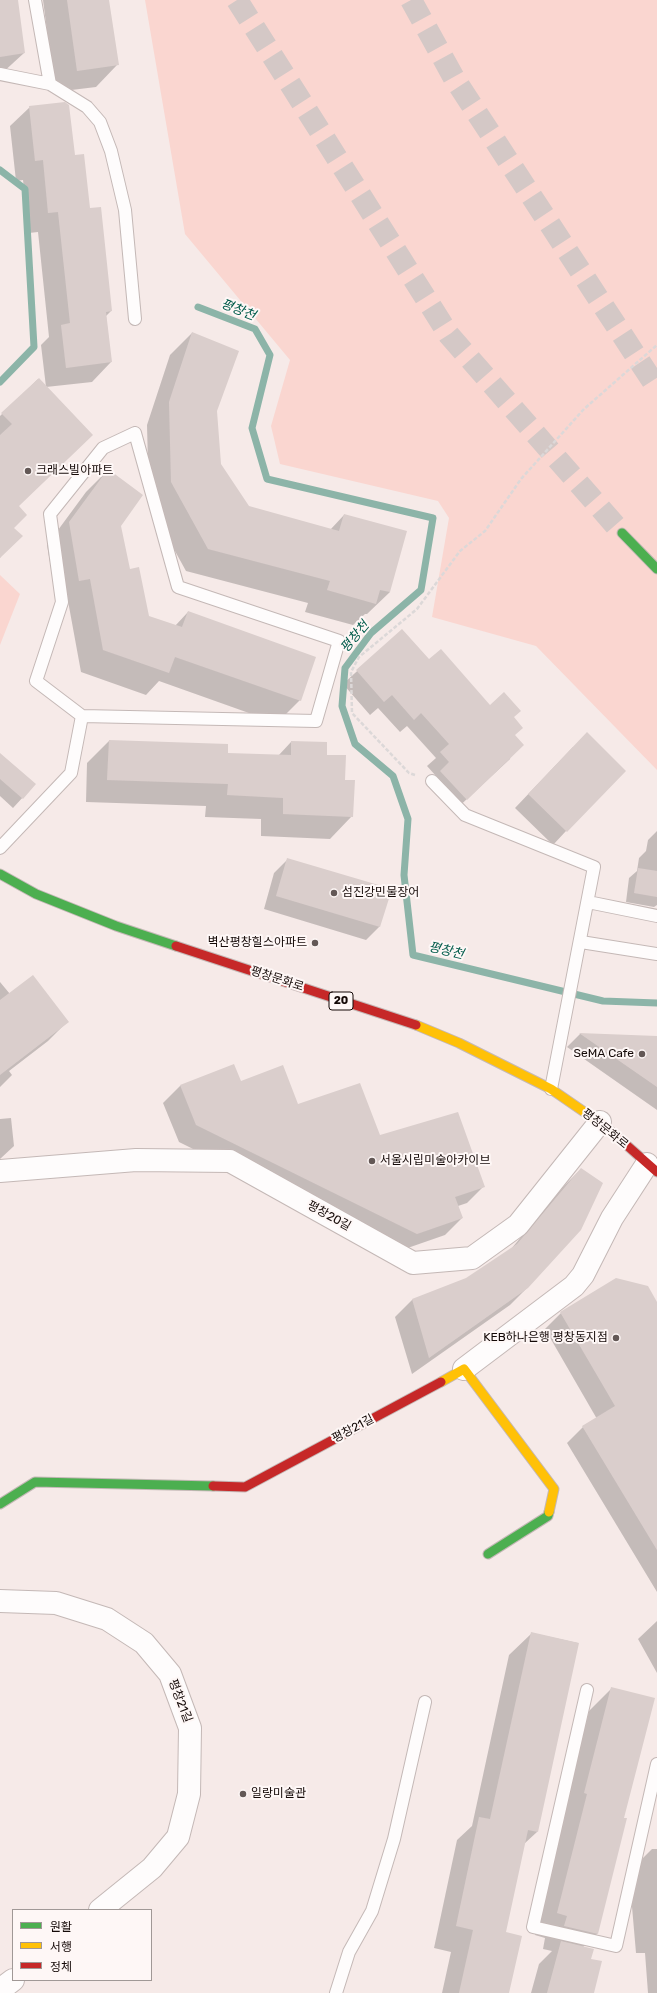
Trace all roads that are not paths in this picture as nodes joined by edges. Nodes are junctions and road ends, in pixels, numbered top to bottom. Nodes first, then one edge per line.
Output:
1 (35, 0) edge
2 (0, 74) edge
3 (50, 84) junction
4 (135, 319) dead end
5 (622, 533) tunnel mouth
6 (657, 569) edge
7 (82, 716) junction
8 (432, 781) road end
9 (0, 848) edge
10 (0, 874) edge
11 (588, 902) junction
12 (657, 916) edge
13 (581, 942) junction
14 (657, 954) edge
15 (551, 1089) junction
16 (600, 1122) junction
17 (652, 1168) edge
18 (0, 1171) edge
19 (464, 1369) junction
20 (0, 1504) edge
21 (488, 1554) dead end
22 (0, 1601) edge
23 (587, 1690) dead end
24 (426, 1702) dead end
25 (657, 1764) edge
26 (101, 1909) edge
27 (12, 1981) edge
28 (0, 1990) edge
29 (336, 1993) edge

1 - 3 lane
2 - 3 lane
3 - 4 lane
5 - 6 main road
7 - 7 lane
7 - 9 lane
8 - 11 lane
10 - 15 main road, 평창문화로 / 20
11 - 12 lane
11 - 13 lane
13 - 14 lane
13 - 15 lane
15 - 16 main road, 평창문화로 / 20
16 - 17 main road, 평창문화로 / 20
16 - 18 street, 평창20길
17 - 19 street
19 - 20 main road, 평창21길
19 - 21 main road
22 - 26 street, 평창21길
23 - 25 lane
24 - 29 lane
27 - 28 street

